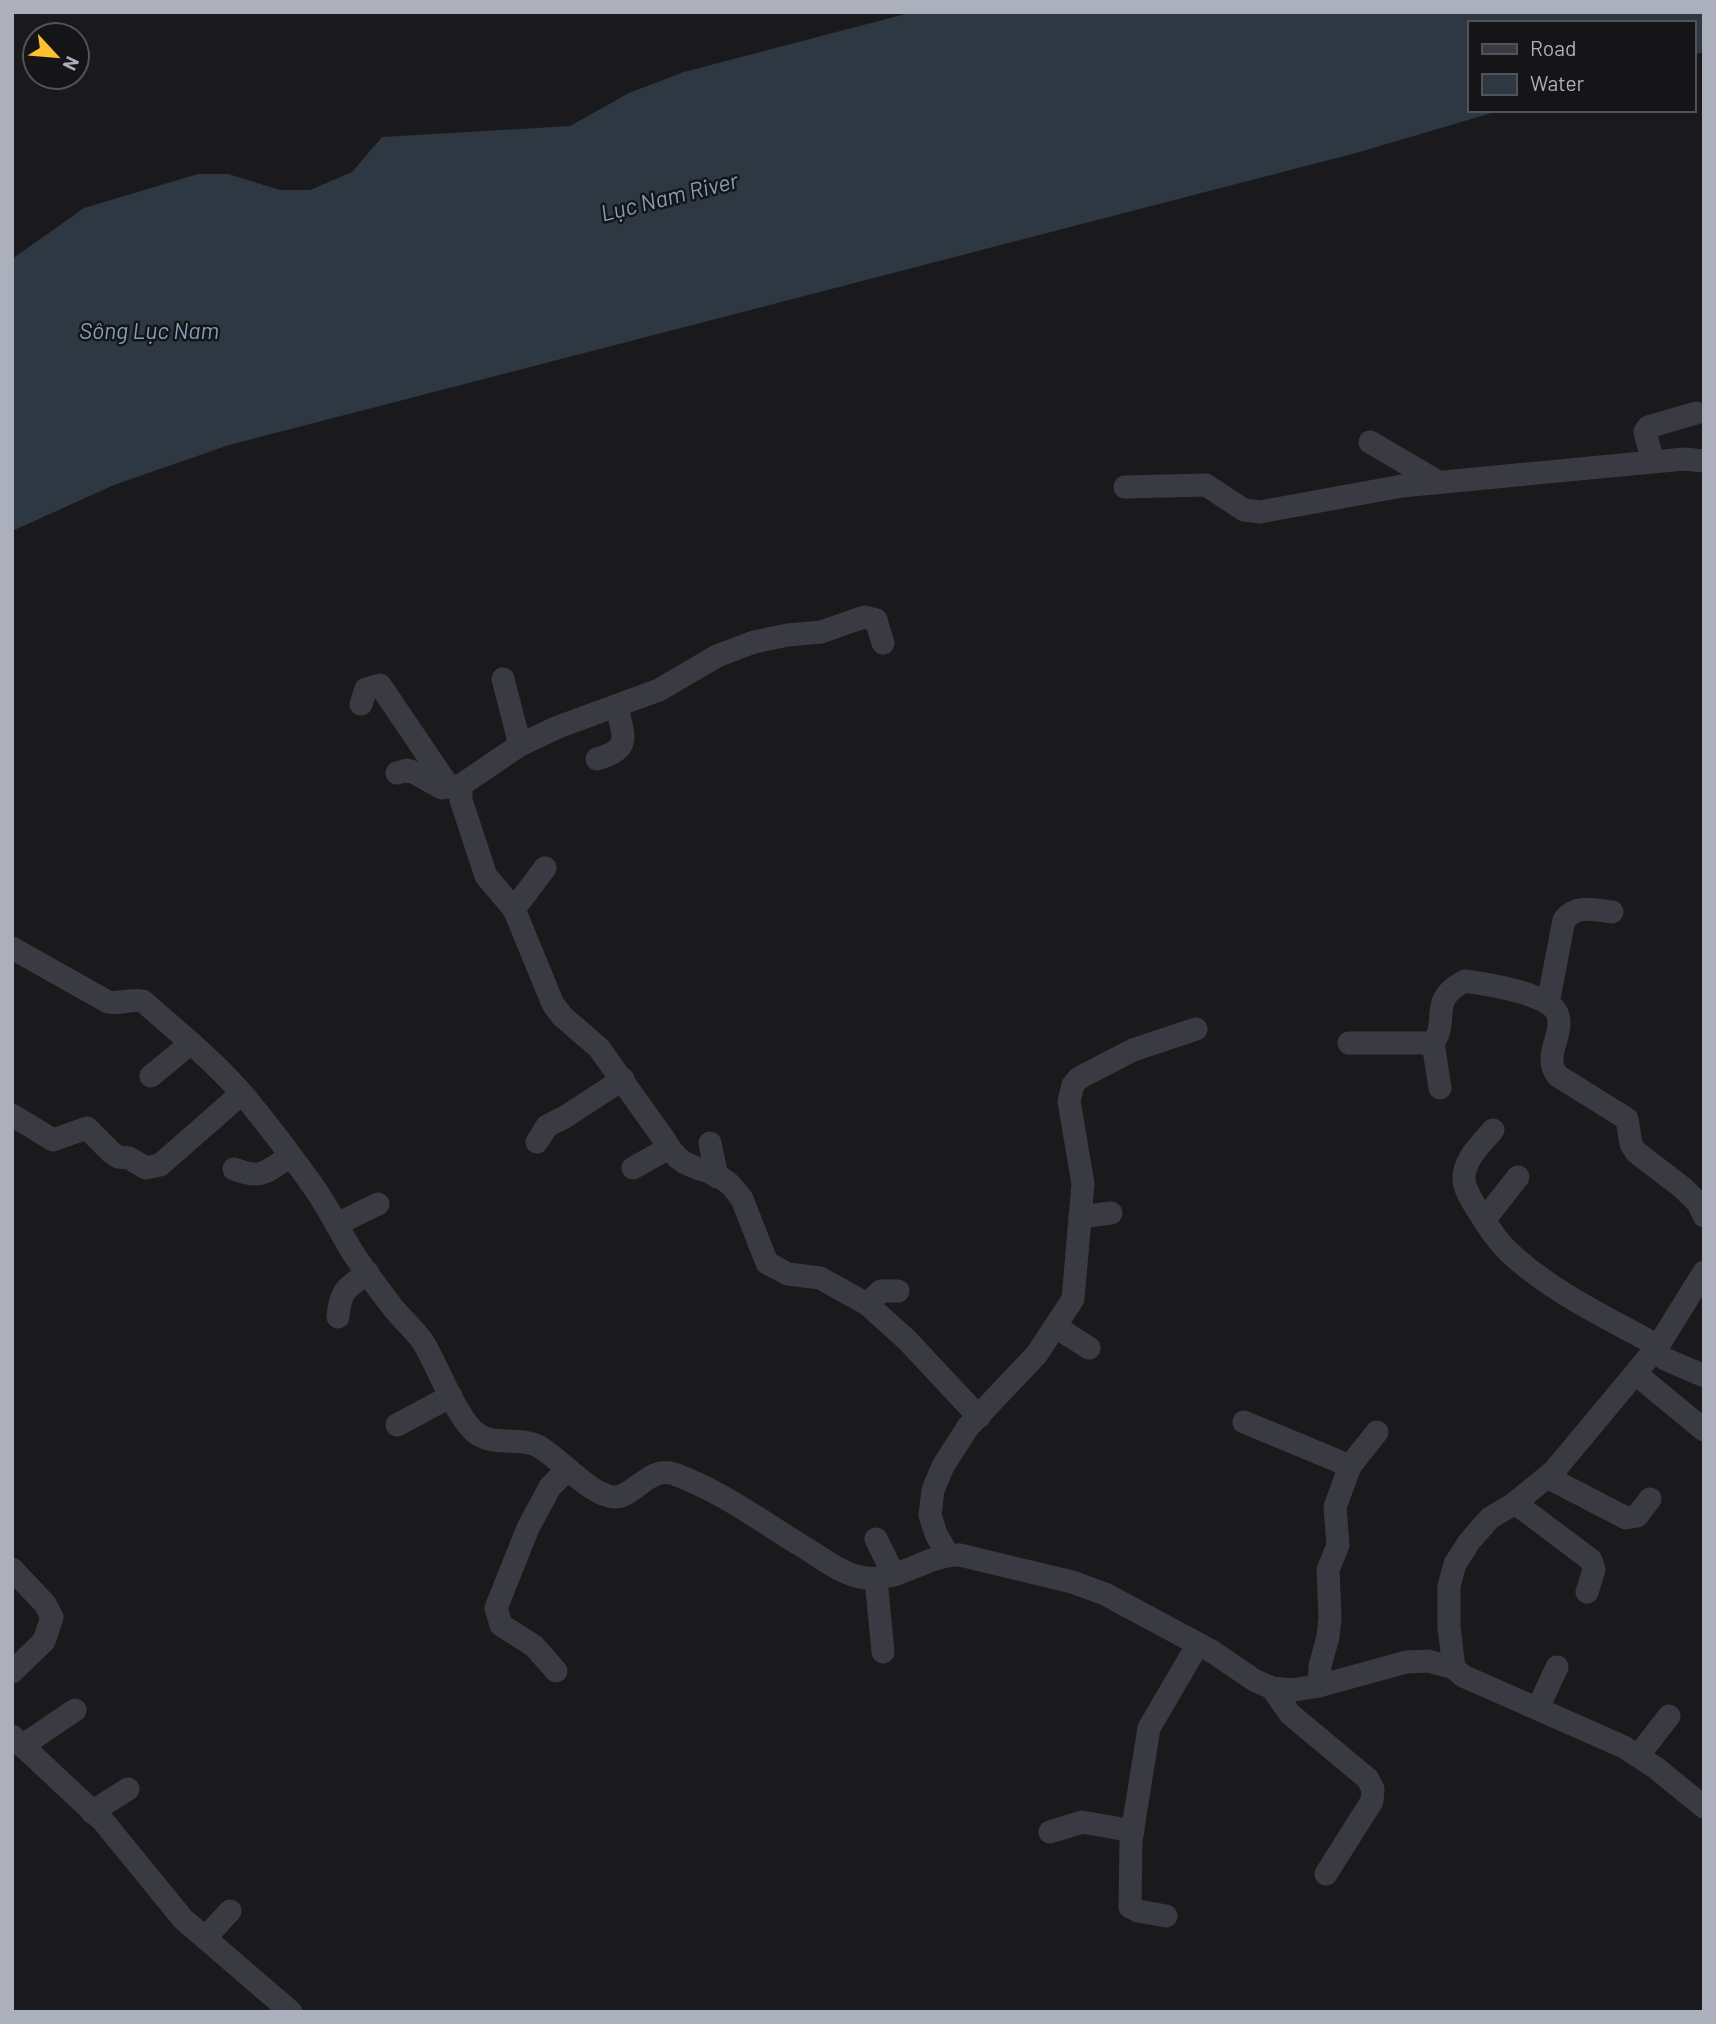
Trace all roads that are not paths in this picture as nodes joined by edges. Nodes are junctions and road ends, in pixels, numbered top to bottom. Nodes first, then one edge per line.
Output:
1 (1696, 413) dead end
2 (1370, 442) dead end
3 (1653, 461) junction
4 (1704, 461) edge
5 (1438, 482) junction
6 (1125, 487) dead end
7 (883, 643) dead end
8 (503, 679) dead end
9 (361, 704) dead end
10 (617, 706) junction
11 (520, 745) junction
12 (597, 759) dead end
13 (397, 773) dead end
14 (455, 786) junction
15 (545, 868) dead end
16 (514, 909) junction
17 (1612, 912) dead end
18 (12, 948) edge
19 (1548, 1003) junction
20 (183, 1015) dead end
21 (1196, 1029) dead end
22 (1349, 1043) dead end
23 (1433, 1043) junction
24 (194, 1046) junction
25 (151, 1076) dead end
26 (622, 1079) junction
27 (1440, 1088) dead end
28 (241, 1094) junction
29 (12, 1115) edge
30 (1493, 1130) dead end
31 (537, 1142) dead end
32 (710, 1143) dead end
33 (669, 1148) junction
34 (290, 1156) junction
35 (634, 1168) dead end
36 (234, 1169) dead end
37 (718, 1177) junction
38 (1518, 1177) dead end
39 (378, 1203) dead end
40 (1111, 1213) dead end
41 (1704, 1216) edge
42 (1080, 1217) junction
43 (1483, 1220) junction
44 (337, 1224) junction
45 (1704, 1272) edge
46 (368, 1273) junction
47 (898, 1291) dead end
48 (867, 1304) junction
49 (338, 1317) dead end
50 (1056, 1327) junction
51 (1089, 1348) dead end
52 (1659, 1354) junction
53 (1636, 1374) junction
54 (1702, 1375) dead end
55 (451, 1395) junction
56 (979, 1417) junction
57 (1244, 1422) dead end
58 (397, 1425) dead end
59 (1704, 1430) edge
60 (1377, 1432) dead end
61 (1350, 1466) junction
62 (568, 1469) junction
63 (1547, 1477) junction
64 (1650, 1499) dead end
65 (1515, 1503) junction
66 (876, 1539) dead end
67 (948, 1555) junction
68 (12, 1569) edge
69 (885, 1577) junction
70 (1587, 1592) dead end
71 (1198, 1644) junction
72 (883, 1652) dead end
73 (1557, 1667) dead end
74 (1454, 1668) junction
75 (556, 1671) dead end
76 (12, 1672) edge
77 (1320, 1686) junction
78 (1272, 1688) junction
79 (1538, 1708) junction
80 (75, 1710) dead end
81 (1669, 1716) dead end
82 (17, 1741) edge
83 (1638, 1756) junction
84 (128, 1789) dead end
85 (1704, 1807) edge
86 (92, 1811) junction
87 (1133, 1830) junction
88 (1050, 1832) dead end
89 (1326, 1874) dead end
90 (230, 1911) dead end
91 (1166, 1916) dead end
92 (205, 1938) junction
93 (291, 2012) edge

1 - 3 street
2 - 5 street
3 - 4 street
3 - 5 street
5 - 6 street
7 - 10 street
8 - 11 street
9 - 14 street
10 - 11 street
10 - 12 street
11 - 14 street
13 - 14 street
14 - 16 street
15 - 16 street
16 - 26 street
17 - 19 street
18 - 24 street
19 - 23 street
19 - 41 street
20 - 24 street
21 - 42 street
22 - 23 street
23 - 27 street
24 - 25 street
24 - 28 street
26 - 31 street
26 - 33 street
28 - 29 street
28 - 34 street
30 - 43 street
32 - 37 street
33 - 35 street
33 - 37 street
34 - 36 street
34 - 44 street
37 - 48 street
38 - 43 street
39 - 44 street
40 - 42 street
42 - 50 street
43 - 52 street
44 - 46 street
45 - 52 street
46 - 49 street
46 - 55 street
47 - 48 street
48 - 56 street
50 - 51 street
50 - 56 street
52 - 53 street
52 - 54 street
53 - 59 street
53 - 63 street
55 - 58 street
55 - 62 street
56 - 67 street
57 - 61 street
60 - 61 street
61 - 77 street
62 - 69 street
62 - 75 street
63 - 64 street
63 - 65 street
65 - 70 street
65 - 74 street
66 - 69 street
67 - 69 street
67 - 71 street
68 - 76 street
69 - 72 street
71 - 78 street
71 - 87 street
73 - 79 street
74 - 77 street
74 - 79 street
77 - 78 street
78 - 89 street
79 - 83 street
80 - 82 street
81 - 83 street
82 - 86 street
83 - 85 street
84 - 86 street
86 - 92 street
87 - 88 street
87 - 91 street
90 - 92 street
92 - 93 street

